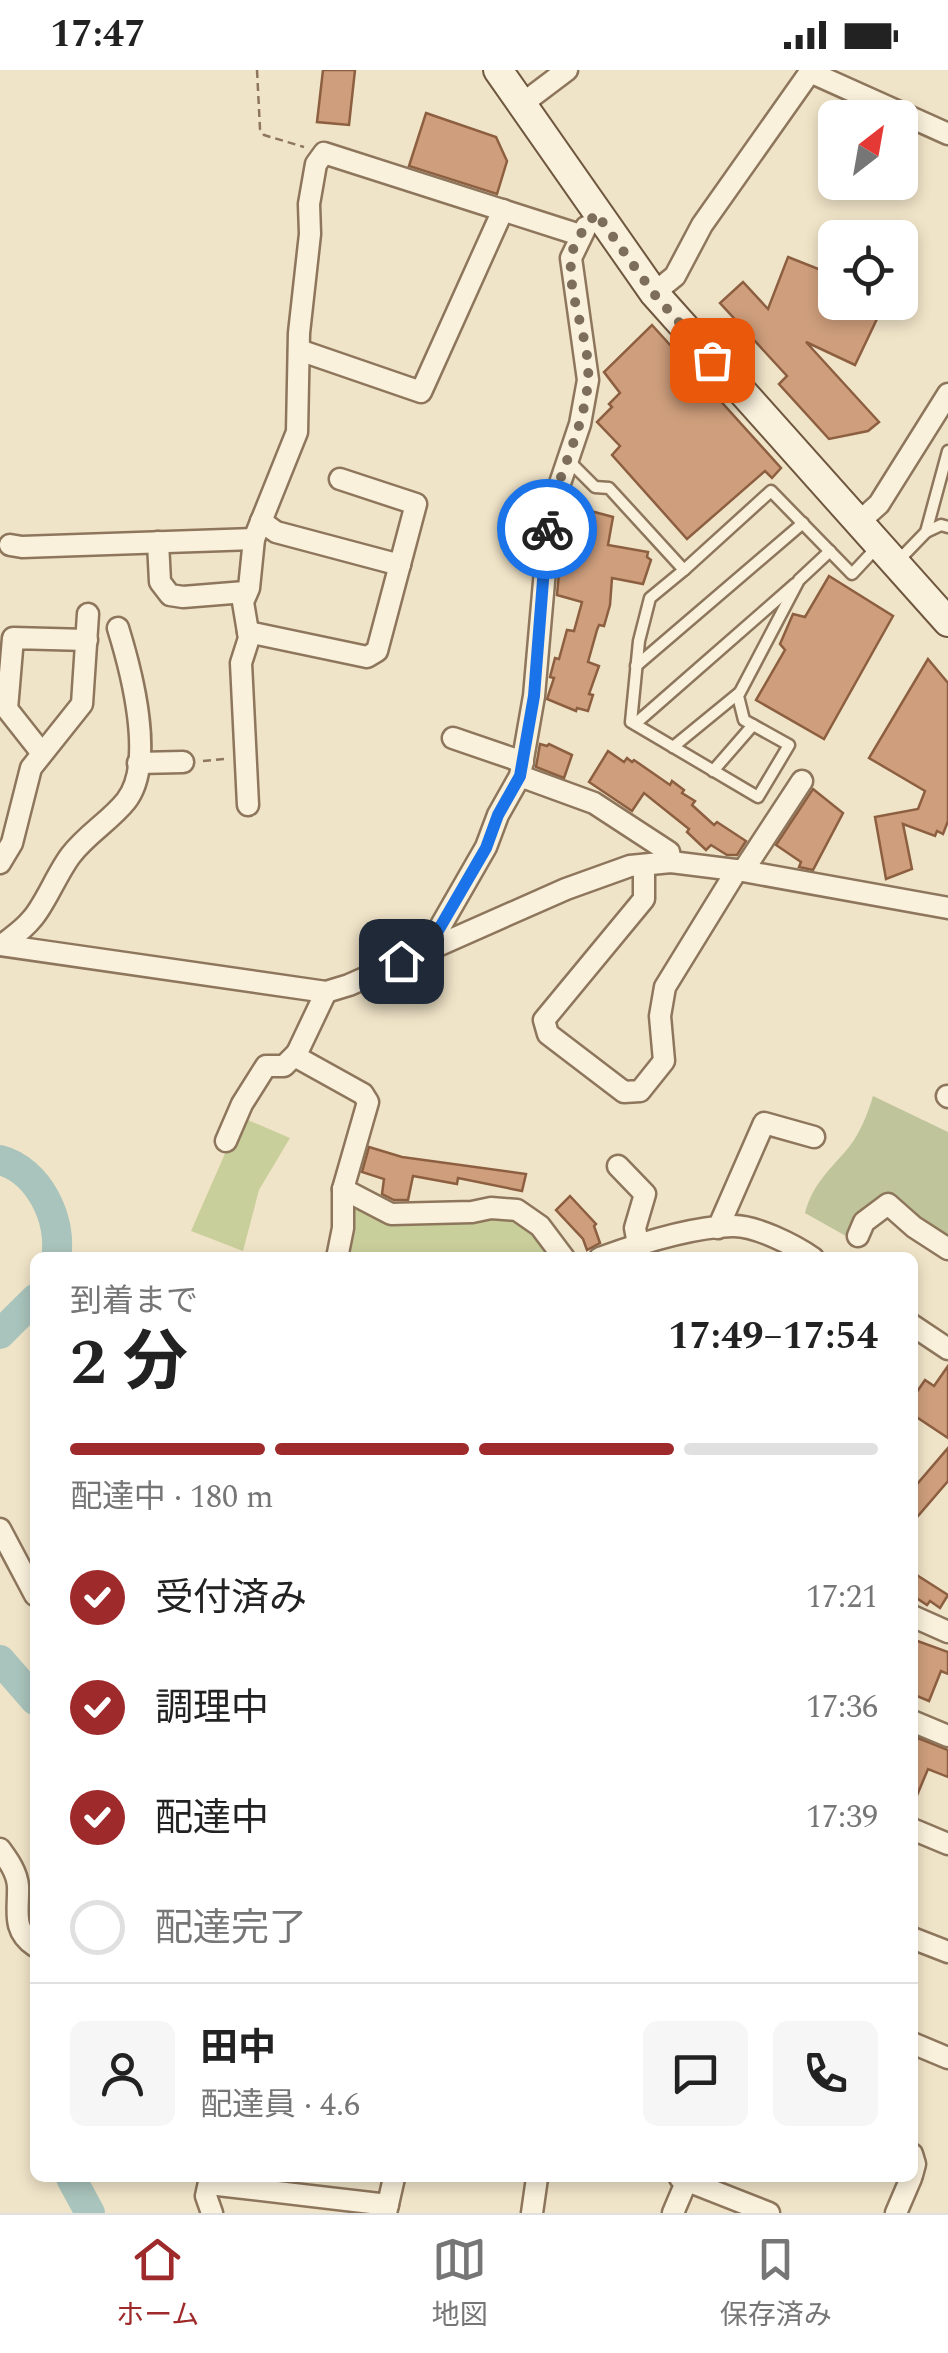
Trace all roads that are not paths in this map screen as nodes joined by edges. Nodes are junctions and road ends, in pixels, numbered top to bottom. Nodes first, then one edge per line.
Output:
1 (498, 70) edge
2 (810, 71) edge
3 (560, 72) edge
4 (522, 104) junction
5 (948, 134) edge
6 (503, 210) junction
7 (588, 224) junction
8 (654, 294) junction
9 (298, 350) junction
10 (948, 394) edge
11 (948, 452) edge
12 (569, 460) junction
13 (340, 479) dead end
14 (859, 522) junction
15 (802, 523) junction
16 (948, 527) edge
17 (258, 530) junction
18 (926, 532) junction
19 (158, 542) junction
20 (10, 544) dead end
21 (830, 551) junction
22 (888, 553) junction
23 (400, 565) junction
24 (684, 570) junction
25 (799, 580) junction
26 (245, 592) junction
27 (88, 614) dead end
28 (948, 622) edge
29 (118, 628) dead end
30 (248, 632) junction
31 (87, 640) junction
32 (636, 666) junction
33 (739, 694) junction
34 (636, 724) junction
35 (753, 725) junction
36 (452, 738) dead end
37 (673, 747) junction
38 (41, 752) junction
39 (183, 762) road end
40 (138, 763) junction
41 (522, 769) junction
42 (713, 771) junction
43 (802, 781) dead end
44 (248, 805) dead end
45 (671, 862) junction
46 (0, 864) edge
47 (644, 865) junction
48 (740, 870) junction
49 (948, 908) edge
50 (1, 939) edge
51 (428, 948) junction
52 (326, 992) junction
53 (297, 1053) junction
54 (814, 1138) dead end
55 (226, 1141) dead end
56 (618, 1166) dead end
57 (343, 1189) junction
58 (718, 1228) junction
59 (858, 1236) dead end
60 (638, 1244) junction
61 (948, 1249) edge
62 (791, 1251) edge
63 (338, 1252) edge
64 (560, 1252) edge
65 (616, 1252) edge
66 (918, 1329) edge
67 (948, 1350) edge
68 (0, 1529) edge
69 (30, 1586) edge
70 (918, 1619) edge
71 (948, 1632) edge
72 (918, 1724) edge
73 (948, 1736) edge
74 (918, 1832) edge
75 (948, 1844) edge
76 (0, 1849) edge
77 (918, 1940) edge
78 (30, 1943) edge
79 (948, 1952) edge
80 (918, 2046) edge
81 (948, 2058) edge
82 (209, 2182) edge
83 (215, 2182) edge
84 (393, 2182) edge
85 (536, 2182) edge
86 (683, 2182) edge
87 (692, 2182) edge
88 (909, 2182) edge
89 (387, 2209) edge
90 (212, 2213) edge
91 (532, 2213) edge
92 (673, 2213) edge
93 (769, 2213) edge
94 (896, 2213) edge

1 - 4 main road
2 - 5 street
2 - 8 street
3 - 4 street
4 - 7 main road
6 - 7 street
6 - 9 street
6 - 9 street
7 - 8 main road
7 - 12 street
8 - 14 main road
9 - 17 street
10 - 14 street
11 - 18 lane
12 - 24 lane
12 - 41 street
13 - 23 street
14 - 22 main road
15 - 21 lane
15 - 24 lane
15 - 32 lane
16 - 18 lane
17 - 19 street
17 - 23 street
17 - 26 street
18 - 22 lane
19 - 20 street
19 - 26 street
21 - 22 lane
21 - 25 lane
22 - 28 main road
23 - 30 street
24 - 32 lane
25 - 33 lane
25 - 34 lane
26 - 30 street
27 - 31 street
29 - 40 street
30 - 44 street
31 - 38 street
31 - 38 street
32 - 34 lane
33 - 35 lane
33 - 37 lane
34 - 37 lane
35 - 42 lane
35 - 42 lane
36 - 41 street
37 - 42 lane
38 - 46 street
39 - 40 street
40 - 50 street
41 - 45 street
41 - 51 street
43 - 48 street
45 - 47 street
45 - 48 street
47 - 48 street
47 - 51 street
48 - 49 street
50 - 52 street
51 - 52 street
52 - 53 street
53 - 55 street
53 - 57 street
54 - 58 street
56 - 60 street
57 - 63 street
57 - 64 street
58 - 60 street
58 - 62 street
59 - 61 street
60 - 65 street
66 - 67 street
68 - 69 street
70 - 71 street
72 - 73 street
74 - 75 street
76 - 78 street
77 - 79 street
80 - 81 street
82 - 90 street
83 - 89 street
84 - 89 street
85 - 91 street
86 - 92 street
87 - 93 street
88 - 94 street

